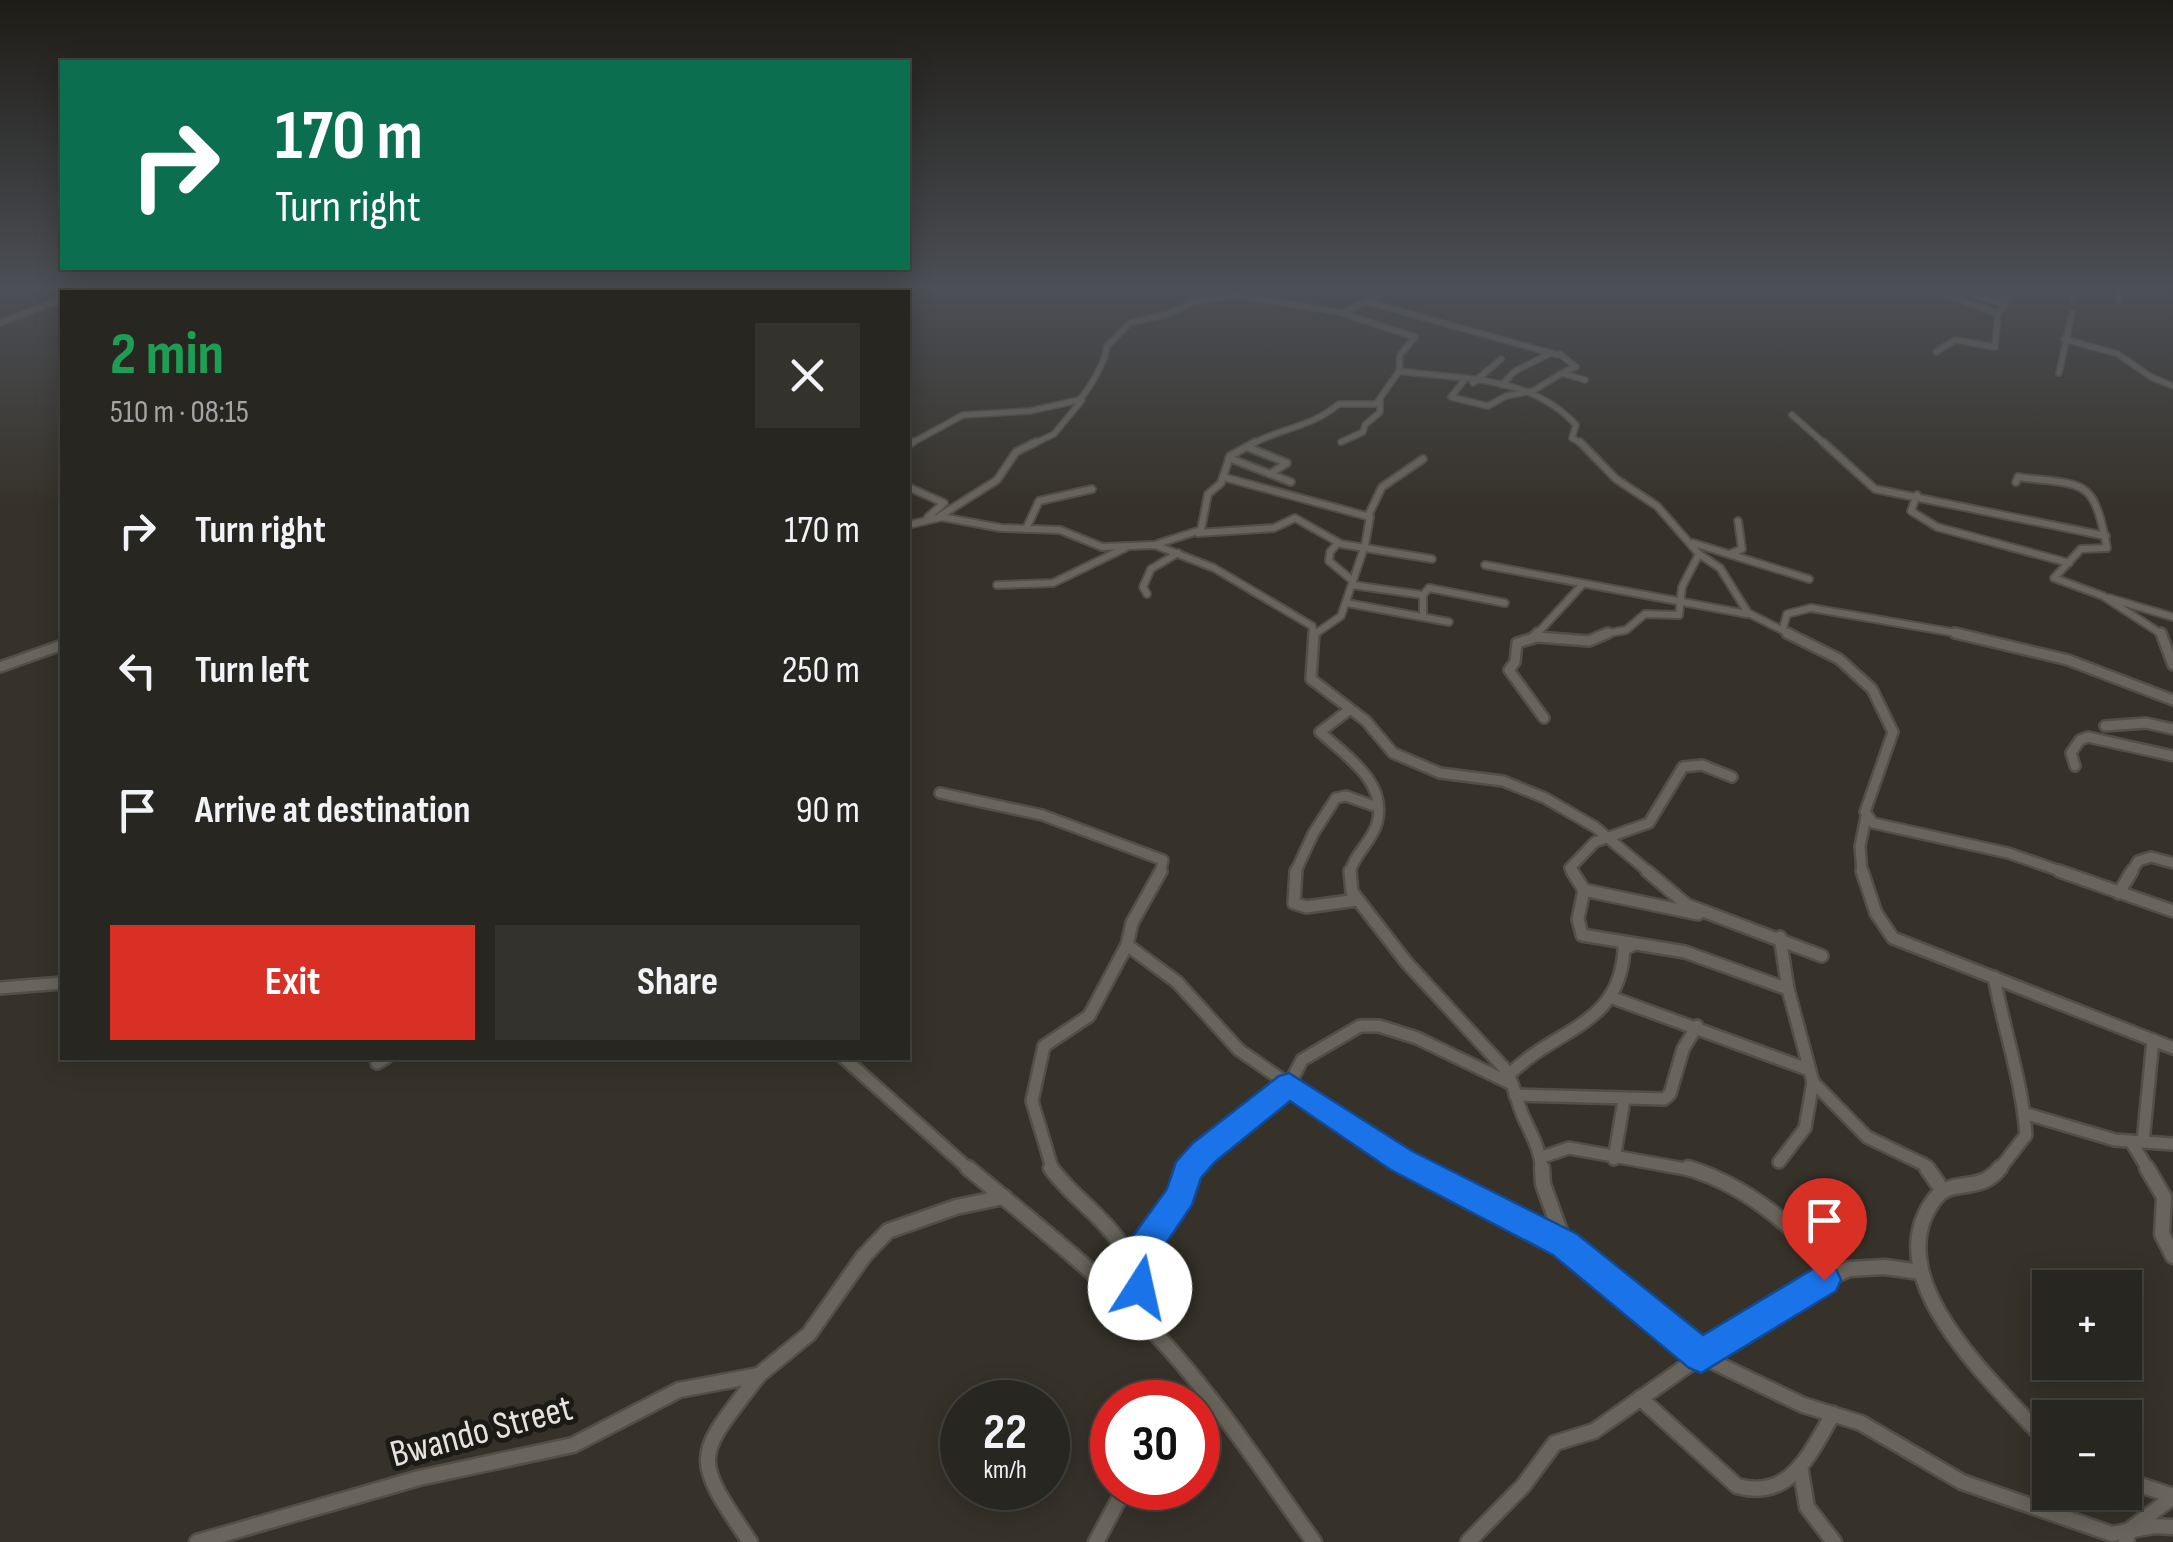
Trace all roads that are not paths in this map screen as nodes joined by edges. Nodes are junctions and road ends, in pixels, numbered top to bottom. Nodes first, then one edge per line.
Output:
1 (1105, 363) edge
2 (1398, 363) edge
3 (1497, 363) edge
4 (1533, 363) edge
5 (1570, 363) edge
6 (2060, 363) edge
7 (2129, 363) edge
8 (1399, 371) junction
9 (1563, 372) junction
10 (2059, 373) dead end
11 (1584, 380) dead end
12 (1468, 382) junction
13 (1502, 385) junction
14 (2173, 386) edge
15 (1533, 391) junction
16 (1083, 398) junction
17 (1380, 400) junction
18 (1792, 415) dead end
19 (1341, 442) dead end
20 (910, 444) edge
21 (1247, 447) junction
22 (1228, 458) junction
23 (1423, 459) dead end
24 (1270, 474) junction
25 (1223, 478) junction
26 (1292, 482) dead end
27 (2016, 482) dead end
28 (910, 488) edge
29 (1092, 488) dead end
30 (1917, 495) junction
31 (1368, 516) junction
32 (939, 517) junction
33 (926, 518) junction
34 (1738, 521) dead end
35 (910, 524) edge
36 (1026, 529) junction
37 (1196, 533) junction
38 (2106, 536) junction
39 (1338, 543) junction
40 (1692, 543) junction
41 (1132, 544) junction
42 (1155, 545) junction
43 (1364, 549) junction
44 (1178, 553) junction
45 (1699, 554) junction
46 (1729, 554) junction
47 (1432, 559) dead end
48 (2069, 563) junction
49 (1485, 564) dead end
50 (1809, 579) dead end
51 (1353, 583) junction
52 (997, 584) dead end
53 (1582, 585) junction
54 (1147, 594) dead end
55 (1423, 596) junction
56 (2104, 596) junction
57 (1680, 602) junction
58 (1347, 603) junction
59 (1505, 603) dead end
60 (1750, 614) junction
61 (1424, 616) junction
62 (2173, 617) edge
63 (1449, 622) dead end
64 (1783, 628) junction
65 (1316, 634) junction
66 (1534, 637) junction
67 (60, 645) edge
68 (2173, 665) edge
69 (0, 667) edge
70 (2173, 700) edge
71 (1349, 710) junction
72 (1544, 718) dead end
73 (2105, 726) dead end
74 (2173, 729) edge
75 (2173, 756) edge
76 (2076, 766) dead end
77 (1732, 777) dead end
78 (940, 793) dead end
79 (1377, 807) junction
80 (1866, 817) junction
81 (1604, 834) junction
82 (2173, 863) edge
83 (1584, 890) junction
84 (2119, 893) junction
85 (1356, 900) junction
86 (2173, 910) edge
87 (1709, 914) junction
88 (1780, 937) junction
89 (1127, 944) junction
90 (1637, 944) junction
91 (1822, 956) dead end
92 (1994, 977) junction
93 (60, 983) edge
94 (0, 988) edge
95 (1788, 989) junction
96 (1613, 998) junction
97 (1697, 1026) junction
98 (2153, 1040) junction
99 (2173, 1048) edge
100 (846, 1060) edge
101 (1808, 1069) junction
102 (1814, 1082) junction
103 (1289, 1085) junction
104 (1513, 1085) junction
105 (1624, 1100) junction
106 (2027, 1114) junction
107 (2137, 1142) junction
108 (2173, 1144) edge
109 (1542, 1157) junction
110 (1614, 1159) junction
111 (1779, 1162) dead end
112 (1943, 1192) junction
113 (1004, 1198) junction
114 (2168, 1221) edge
115 (1565, 1245) junction
116 (2173, 1256) edge
117 (1132, 1268) junction
118 (1920, 1272) junction
119 (1837, 1273) junction
120 (1154, 1332) junction
121 (1701, 1356) junction
122 (758, 1374) junction
123 (1194, 1380) edge
124 (1640, 1398) junction
125 (1220, 1413) edge
126 (1833, 1414) junction
127 (2032, 1425) edge
128 (1800, 1466) junction
129 (2142, 1486) edge
130 (2173, 1496) edge
131 (1112, 1510) edge
132 (2173, 1527) edge
133 (2127, 1536) edge
134 (197, 1542) edge
135 (750, 1542) edge
136 (1096, 1542) edge
137 (1314, 1542) edge
138 (1468, 1542) edge
139 (1834, 1542) edge

1 - 16 street
2 - 8 street
3 - 12 street
4 - 13 street
5 - 9 street
6 - 10 street
7 - 14 street
8 - 12 street
8 - 17 street
9 - 11 street
9 - 15 street
12 - 13 street
12 - 15 street
13 - 15 street
15 - 40 street
16 - 20 street
16 - 32 street
17 - 19 street
17 - 21 street
18 - 30 street
21 - 22 street
21 - 24 street
22 - 24 street
22 - 25 street
23 - 31 street
24 - 26 street
25 - 31 street
25 - 37 street
27 - 38 street
28 - 33 street
29 - 36 street
30 - 38 street
30 - 48 street
31 - 43 street
32 - 33 street
32 - 36 street
33 - 35 street
34 - 46 street
36 - 41 street
37 - 39 street
37 - 42 street
38 - 48 street
39 - 43 street
39 - 51 street
40 - 45 street
40 - 46 street
41 - 42 street
41 - 52 street
42 - 44 street
43 - 47 street
43 - 51 street
44 - 54 street
44 - 65 street
45 - 57 street
45 - 60 street
46 - 50 street
48 - 56 street
49 - 53 street
51 - 55 street
51 - 58 street
53 - 57 street
53 - 66 street
55 - 59 street
55 - 61 street
56 - 62 street
56 - 68 street
57 - 60 street
57 - 66 street
58 - 61 street
58 - 65 street
60 - 64 street
61 - 63 street
64 - 70 street
64 - 80 street
65 - 71 street
66 - 72 street
67 - 69 street
71 - 79 street
71 - 81 street
73 - 74 street
75 - 76 street
77 - 81 street
78 - 89 street
79 - 85 street
79 - 85 street
80 - 84 street
80 - 92 street
81 - 83 street
81 - 87 street
82 - 84 street
83 - 87 street
83 - 90 street
84 - 86 street
85 - 104 street
87 - 88 street
88 - 91 street
88 - 95 street
89 - 103 street
89 - 117 street
90 - 95 street
90 - 96 street
92 - 98 street
92 - 106 street
93 - 94 street
95 - 101 street
96 - 97 street
96 - 104 street
97 - 101 street
97 - 105 street
98 - 99 street
98 - 107 street
100 - 113 street
101 - 102 street
102 - 111 street
102 - 112 street
103 - 104 street
103 - 115 street
103 - 117 street
104 - 105 street
104 - 109 street
105 - 110 street
106 - 107 street
106 - 112 street
107 - 108 street
107 - 114 street
109 - 110 street
109 - 115 street
110 - 119 street
112 - 118 street
113 - 120 street
113 - 122 street, Bwando Street
114 - 116 street
115 - 121 street
117 - 120 street
118 - 119 street
118 - 127 street
119 - 121 street
120 - 123 street
121 - 124 street
121 - 126 street
122 - 134 street, Bwando Street
122 - 135 street
124 - 128 street
124 - 138 street
125 - 137 street
126 - 128 street
126 - 133 street
128 - 139 street
129 - 130 street
130 - 133 street
131 - 136 street
132 - 133 street

